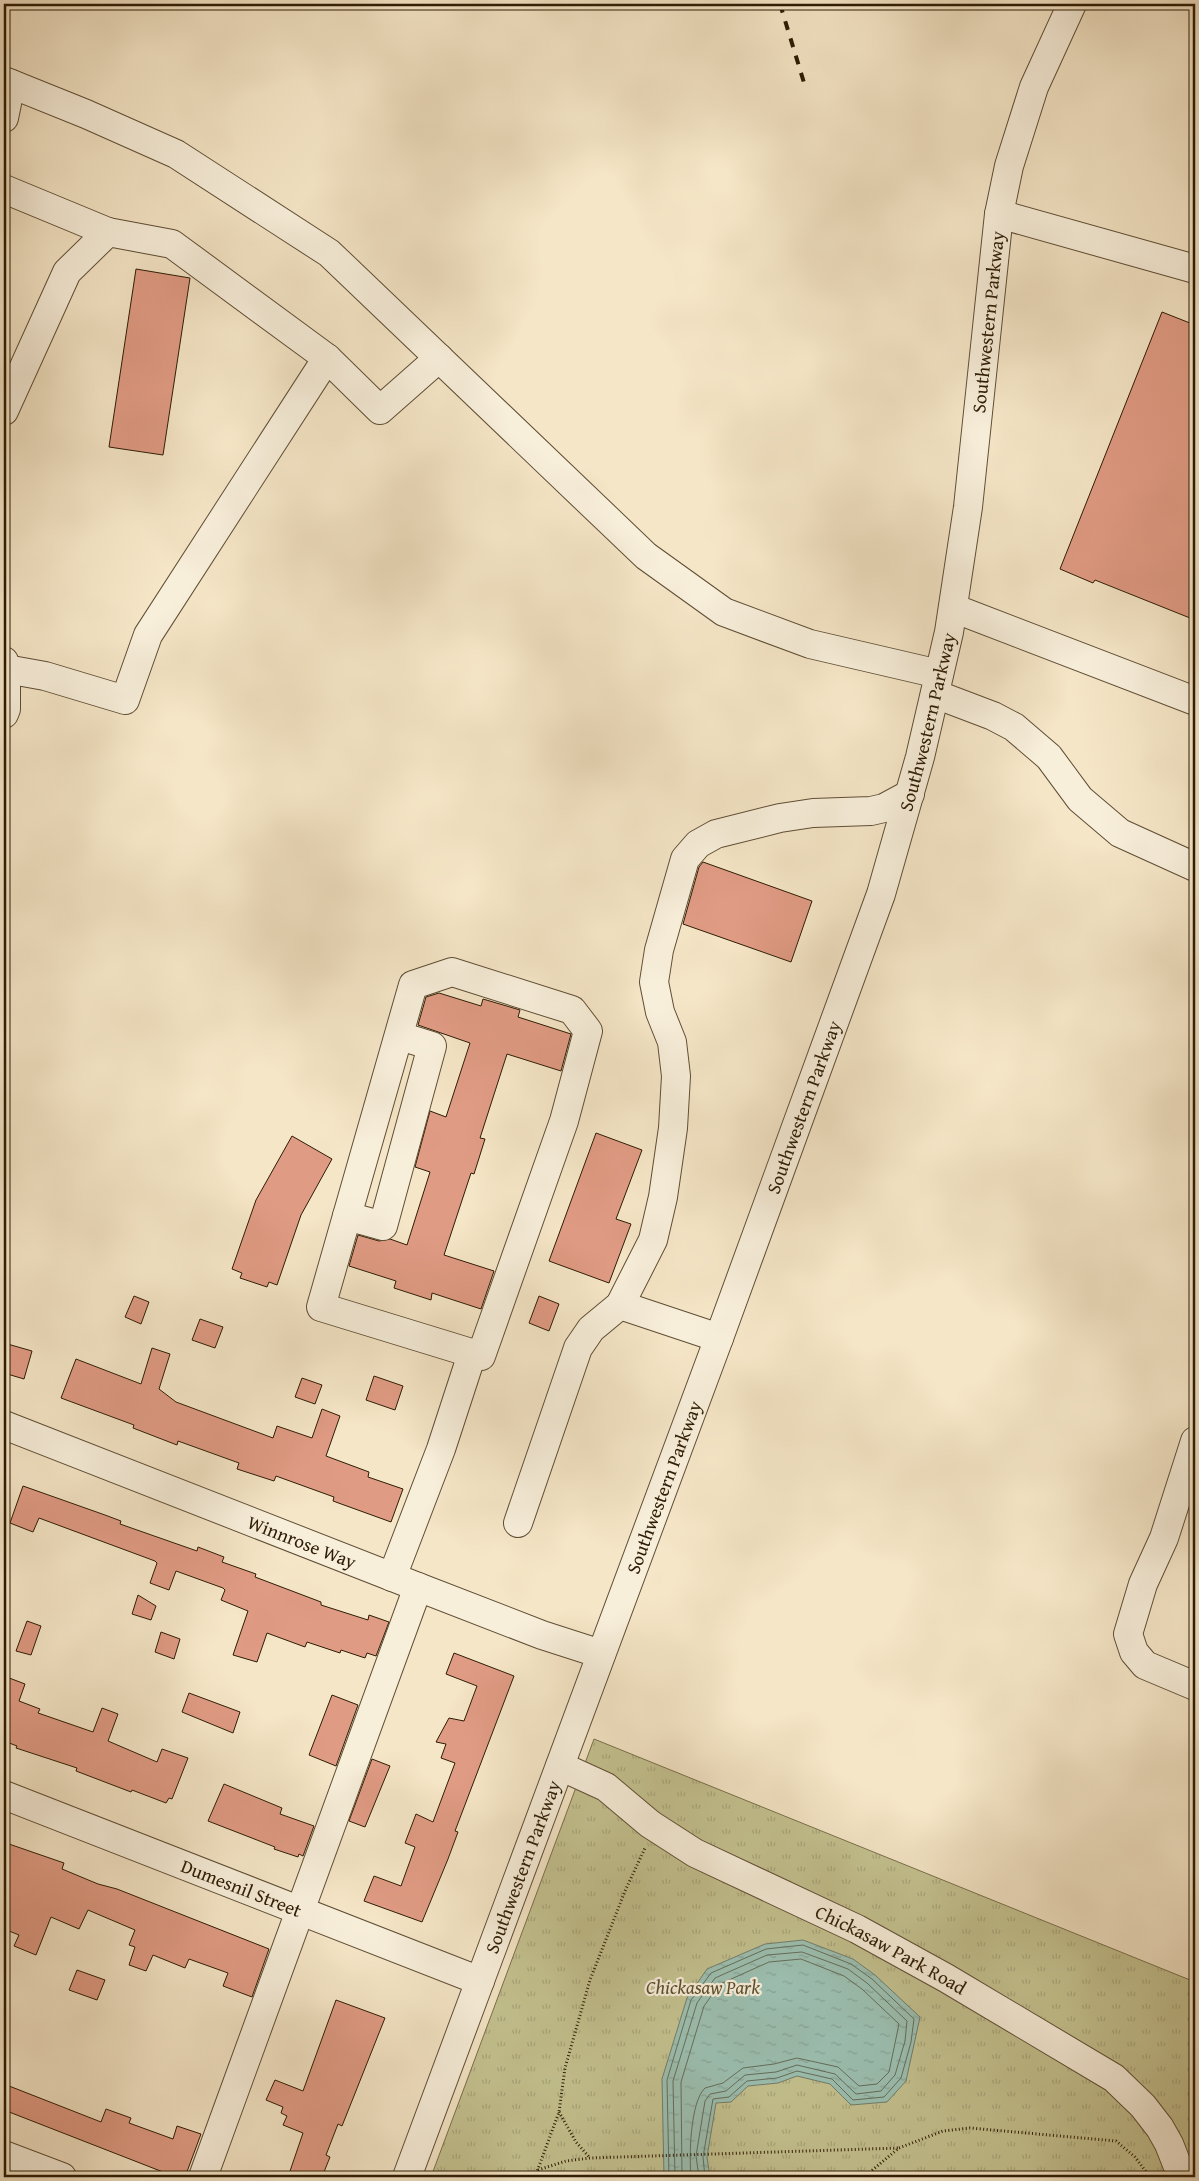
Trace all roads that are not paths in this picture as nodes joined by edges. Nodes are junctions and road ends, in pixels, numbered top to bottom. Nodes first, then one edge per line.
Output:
1 (1072, 4) edge
2 (8, 82) edge
3 (4, 118) edge
4 (4, 189) edge
5 (999, 214) junction
6 (108, 232) junction
7 (1195, 269) edge
8 (327, 358) junction
9 (439, 358) junction
10 (4, 411) edge
11 (953, 608) junction
12 (5, 665) edge
13 (937, 684) junction
14 (1195, 701) edge
15 (4, 714) edge
16 (910, 794) junction
17 (1195, 867) edge
18 (400, 1036) junction
19 (347, 1216) junction
20 (620, 1305) junction
21 (719, 1338) junction
22 (472, 1354) junction
23 (6, 1432) edge
24 (1195, 1441) edge
25 (518, 1523) dead end
26 (392, 1577) junction
27 (418, 1587) junction
28 (601, 1654) junction
29 (1195, 1686) edge
30 (560, 1766) junction
31 (4, 1795) edge
32 (301, 1912) junction
33 (480, 1981) junction
34 (4, 2155) edge
35 (33, 2172) edge
36 (62, 2177) edge
37 (203, 2177) edge
38 (407, 2177) edge
39 (1182, 2177) edge

1 - 5 street, Southwestern Parkway
2 - 3 street
2 - 9 street
4 - 6 street
5 - 7 street
5 - 11 street, Southwestern Parkway
6 - 8 street
6 - 10 street
8 - 9 street
8 - 12 street
9 - 13 street
11 - 13 street, Southwestern Parkway
11 - 14 street
12 - 15 street
13 - 16 street, Southwestern Parkway
13 - 17 street
16 - 20 street
16 - 21 street, Southwestern Parkway
18 - 19 street
18 - 19 street
18 - 22 street
19 - 22 street
20 - 21 street
20 - 25 street
21 - 28 street, Southwestern Parkway
22 - 26 street
23 - 26 street, Winnrose Way
24 - 29 street
26 - 27 street, Winnrose Way
27 - 28 street, Winnrose Way
27 - 32 street
28 - 30 street, Southwestern Parkway
30 - 33 street, Southwestern Parkway
30 - 39 street, Chickasaw Park Road
31 - 32 street, Dumesnil Street
32 - 33 street, Dumesnil Street
32 - 37 street
33 - 38 street, Southwestern Parkway
34 - 35 street
35 - 36 street

